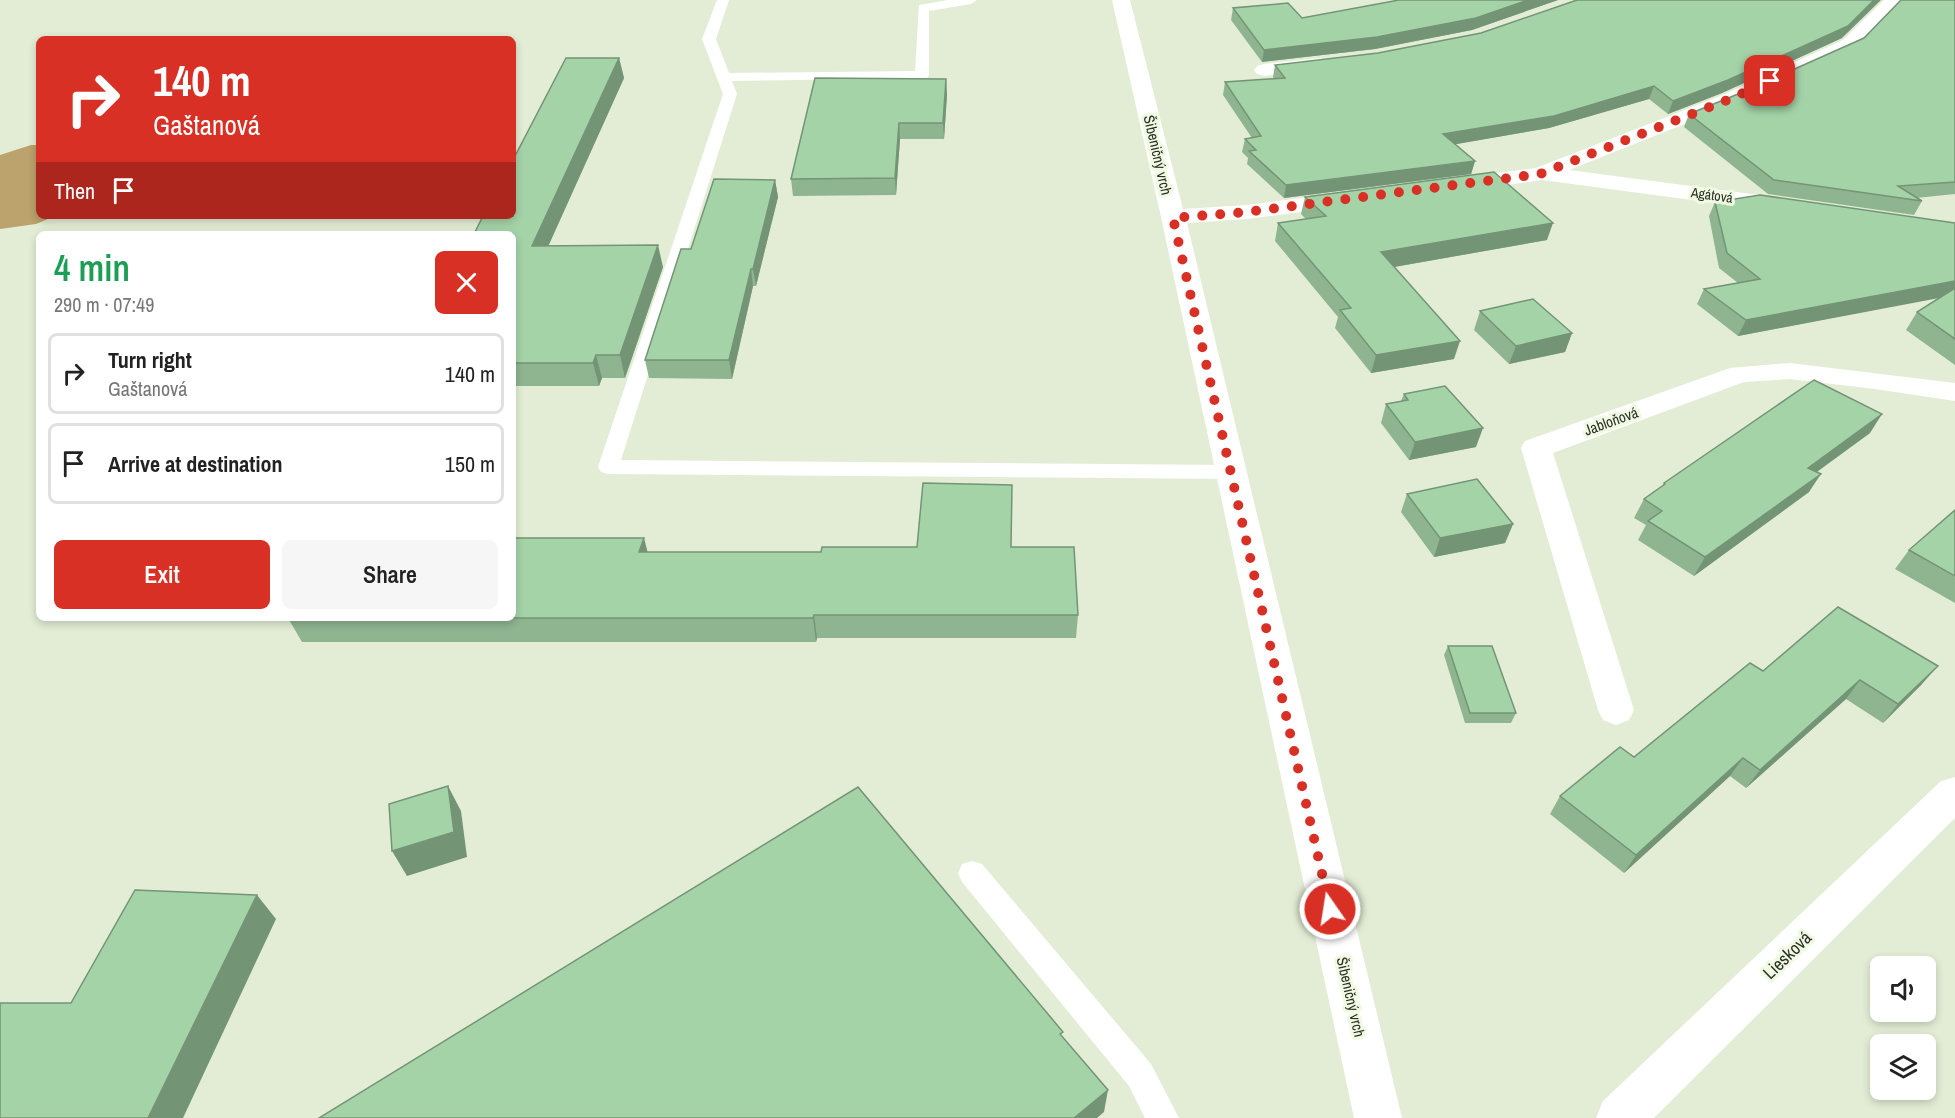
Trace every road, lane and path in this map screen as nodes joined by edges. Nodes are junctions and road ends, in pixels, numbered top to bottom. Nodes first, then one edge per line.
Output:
1 (723, 0) edge
2 (971, 0) edge
3 (1121, 0) edge
4 (1894, 0) edge
5 (1342, 61) edge
6 (1264, 70) edge
7 (724, 77) junction
8 (1540, 174) junction
9 (1435, 188) edge
10 (1364, 197) edge
11 (1802, 208) edge
12 (1173, 218) junction
13 (1955, 392) edge
14 (1231, 472) junction
15 (1616, 710) dead end
16 (1955, 793) edge
17 (972, 873) dead end
18 (1163, 1118) edge
19 (1378, 1118) edge
20 (1620, 1118) edge

1 - 7 lane
2 - 7 lane
3 - 12 street, Šibeničný vrch
4 - 8 street
5 - 6 street
7 - 14 lane
8 - 9 street
8 - 11 street, Agátová
10 - 12 street
12 - 14 street, Šibeničný vrch
13 - 15 street, Jabloňová
14 - 19 street, Šibeničný vrch
16 - 20 street, Liesková
17 - 18 lane

